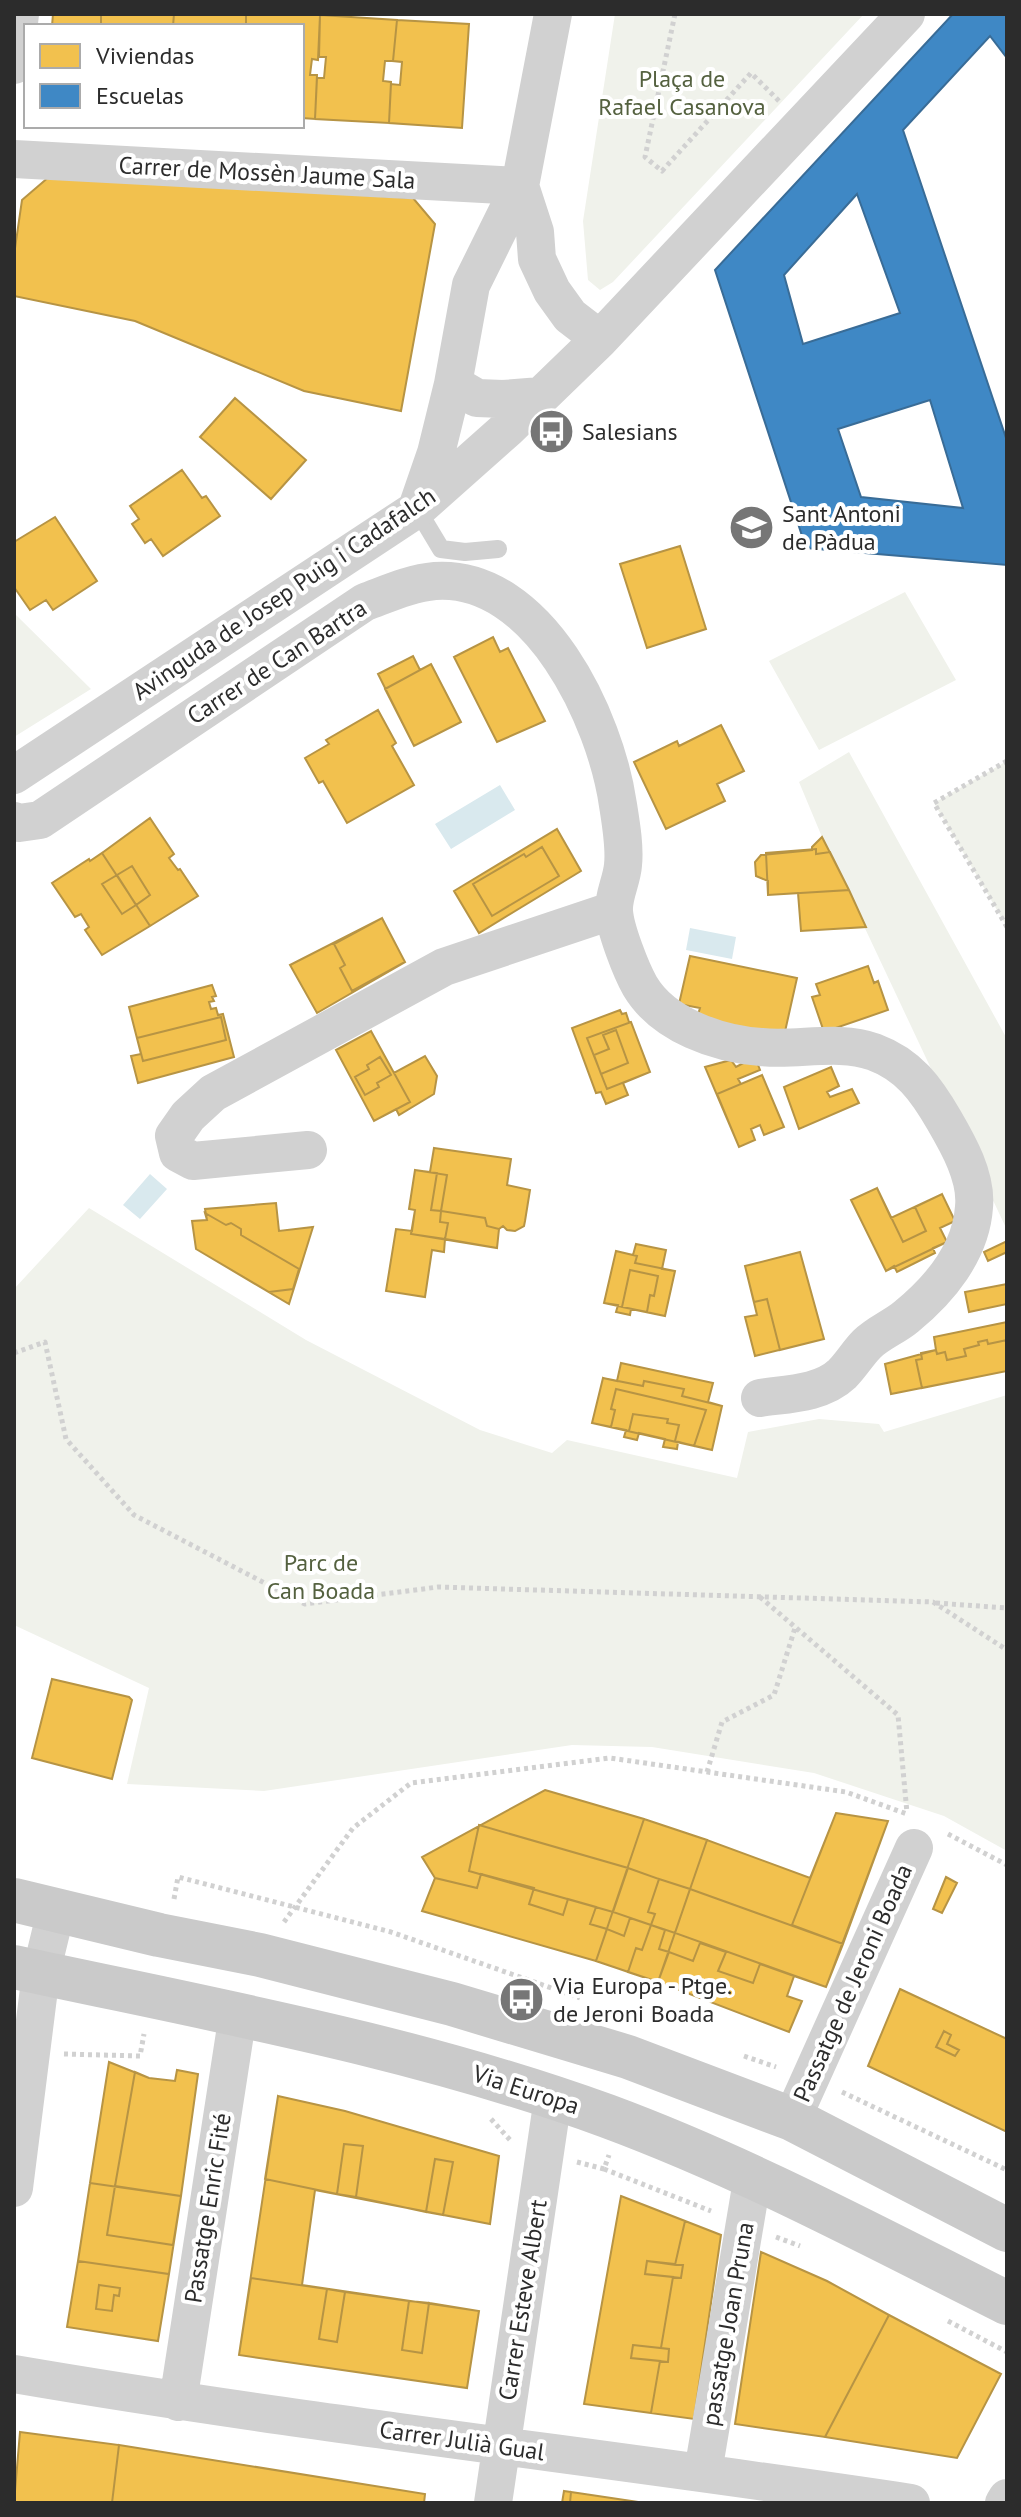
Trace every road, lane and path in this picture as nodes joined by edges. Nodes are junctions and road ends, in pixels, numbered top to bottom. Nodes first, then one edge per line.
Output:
1 (20, 14) edge
2 (553, 14) edge
3 (675, 14) edge
4 (906, 14) edge
5 (14, 65) edge
6 (805, 119) junction
7 (14, 159) edge
8 (520, 186) junction
9 (600, 339) junction
10 (453, 384) junction
11 (541, 396) junction
12 (417, 509) junction
13 (498, 549) dead end
14 (1007, 761) edge
15 (14, 775) edge
16 (14, 821) edge
17 (614, 910) junction
18 (1007, 927) edge
19 (308, 1150) dead end
20 (14, 1353) edge
21 (760, 1398) dead end
22 (759, 1597) junction
23 (933, 1602) junction
24 (1007, 1608) edge
25 (795, 1628) junction
26 (1007, 1650) edge
27 (707, 1772) junction
28 (919, 1827) junction
29 (1007, 1865) edge
30 (14, 1900) edge
31 (56, 1911) junction
32 (260, 1955) junction
33 (28, 1970) edge
34 (238, 2014) junction
35 (14, 2024) edge
36 (22, 2068) edge
37 (553, 2098) junction
38 (792, 2119) junction
39 (604, 2169) dead end
40 (753, 2175) junction
41 (14, 2188) edge
42 (717, 2214) dead end
43 (1007, 2230) edge
44 (774, 2236) dead end
45 (802, 2247) dead end
46 (1007, 2303) edge
47 (939, 2316) dead end
48 (1007, 2352) edge
49 (14, 2374) edge
50 (178, 2402) junction
51 (501, 2446) junction
52 (703, 2472) junction
53 (493, 2503) edge
54 (911, 2503) edge

1 - 5 street
2 - 8 street
3 - 6 path
4 - 6 street, Avinguda de Josep Puig i Cadafalch
6 - 9 street, Avinguda de Josep Puig i Cadafalch
7 - 8 street, Carrer de Mossèn Jaume Sala
8 - 9 street
8 - 10 street
9 - 11 street, Avinguda de Josep Puig i Cadafalch
10 - 11 street
10 - 12 street
11 - 12 street, Avinguda de Josep Puig i Cadafalch
12 - 13 lane
12 - 15 street, Avinguda de Josep Puig i Cadafalch
14 - 18 path
16 - 17 street, Carrer de Can Bartra
17 - 19 street
17 - 21 street, Carrer de Can Bartra
20 - 22 path
22 - 23 path
22 - 25 path
23 - 24 path
23 - 26 path
25 - 27 path
25 - 28 path
27 - 28 path
27 - 32 path
28 - 29 path
28 - 38 street, Passatge de Jeroni Boada
30 - 31 street
31 - 32 street
31 - 33 street
32 - 38 street
33 - 34 street, Via Europa
33 - 35 street
33 - 36 street
34 - 37 street, Via Europa
34 - 50 street, Passatge Enric Fité
36 - 41 street
37 - 40 street, Via Europa
37 - 51 street, Carrer Esteve Albert
38 - 43 street
39 - 42 path
40 - 46 street, Via Europa
40 - 52 street, passatge Joan Pruna
44 - 45 path
47 - 48 path
49 - 50 street, Carrer Julià Gual
50 - 51 street, Carrer Julià Gual
51 - 52 street, Carrer Julià Gual
51 - 53 street, Carrer Esteve Albert
52 - 54 street, Carrer Julià Gual

